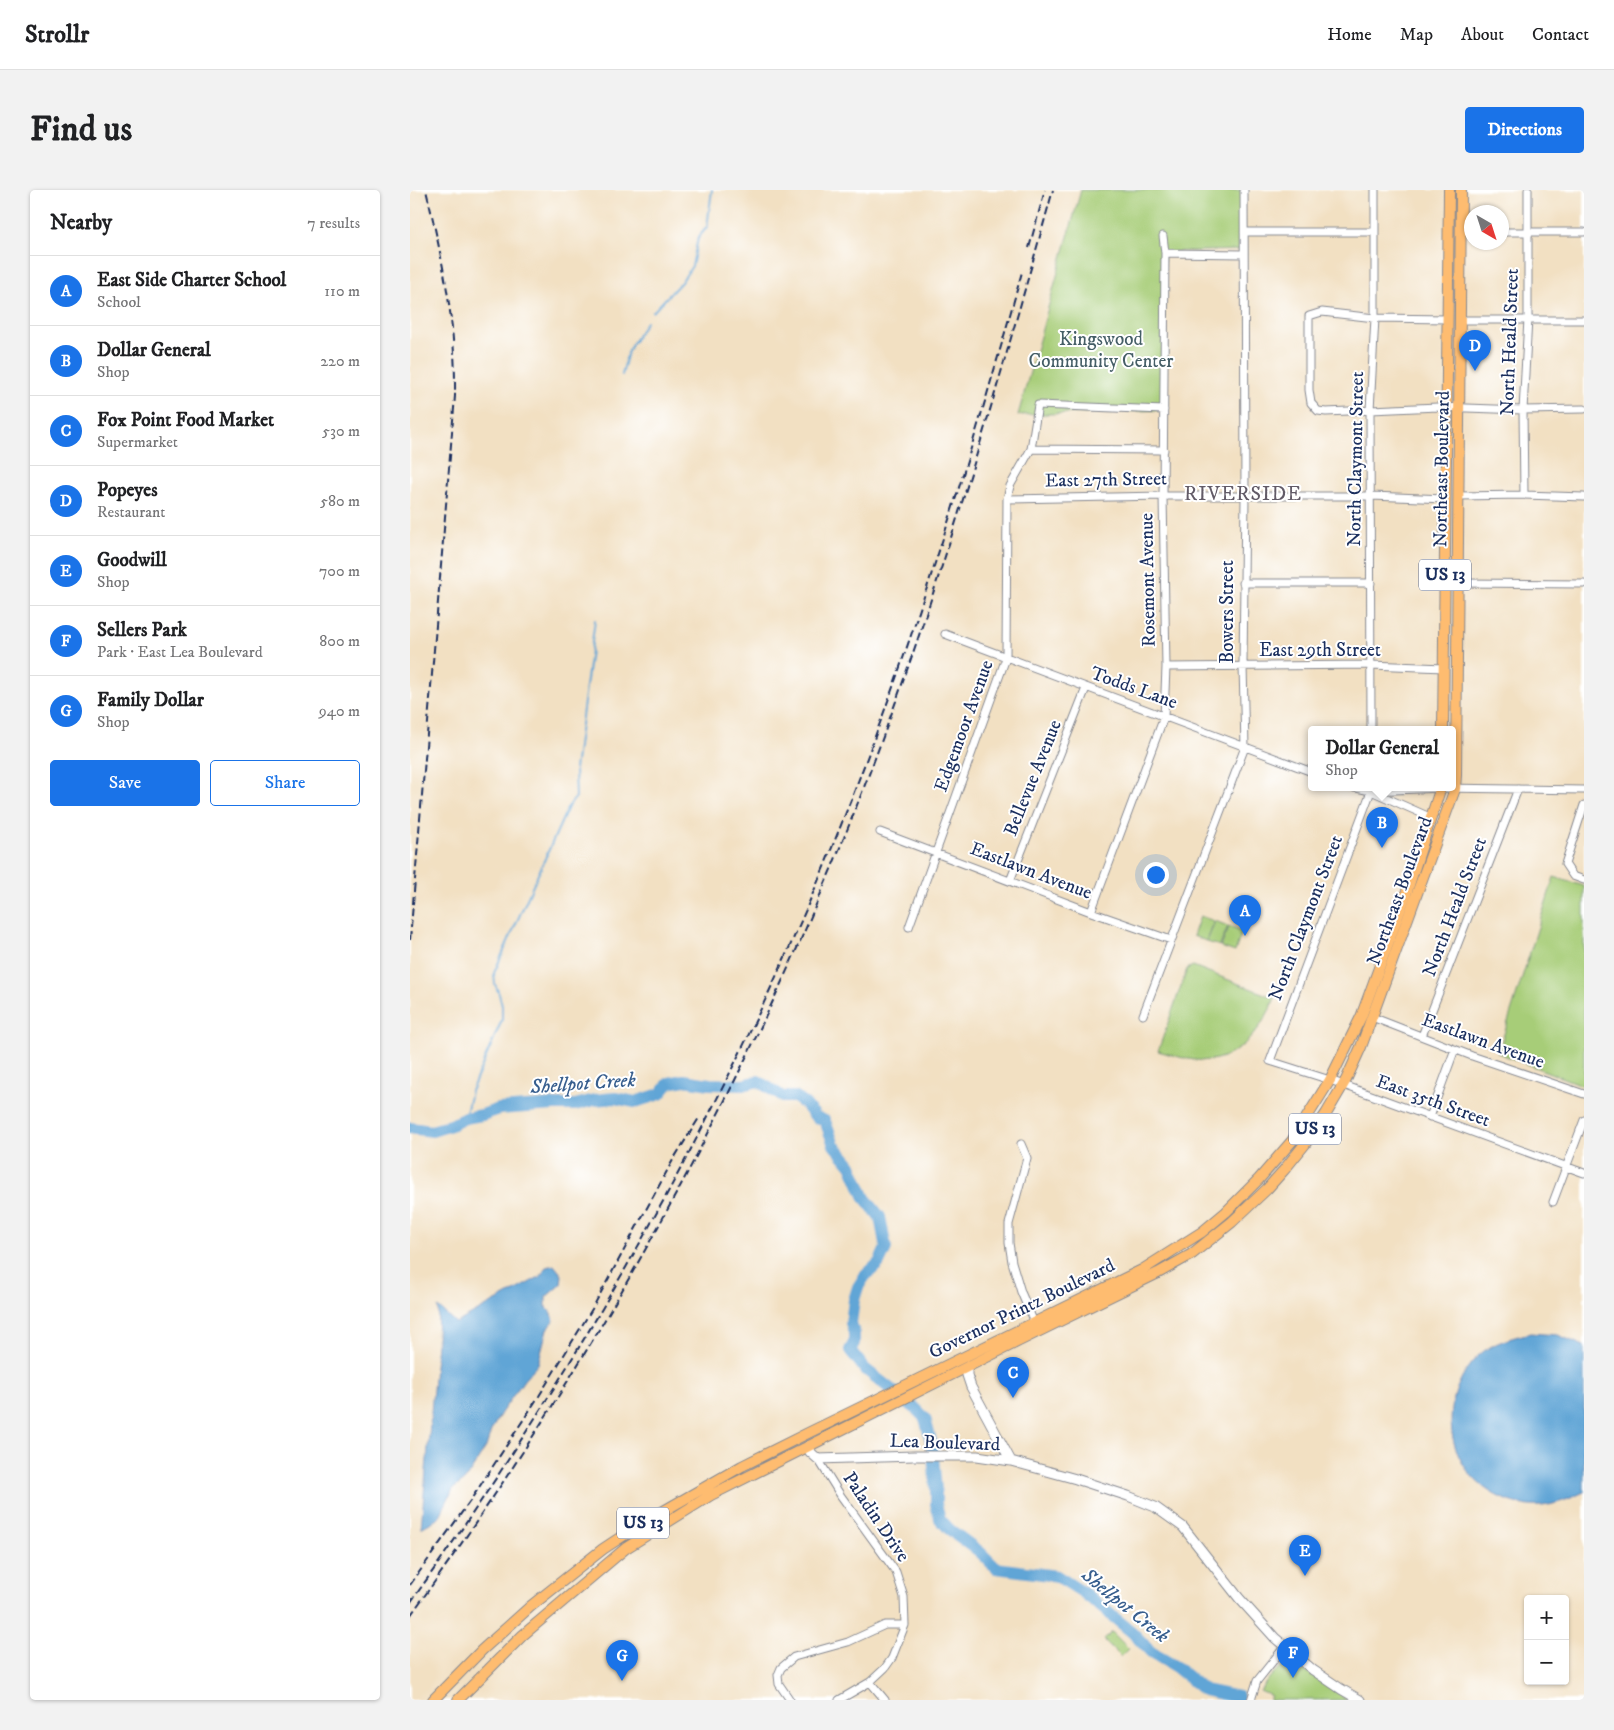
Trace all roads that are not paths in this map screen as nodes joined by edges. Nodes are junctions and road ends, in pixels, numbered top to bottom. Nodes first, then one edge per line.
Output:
1 (1244, 190) edge
2 (1375, 190) edge
3 (1449, 190) edge
4 (1456, 190) edge
5 (1461, 190) edge
6 (1528, 190) edge
7 (1461, 215) junction
8 (1461, 231) joint
9 (1244, 232) junction
10 (1374, 232) junction
11 (1509, 232) edge
12 (1529, 232) junction
13 (1584, 232) edge
14 (1163, 236) dead end
15 (1164, 254) junction
16 (1243, 254) junction
17 (1375, 318) junction
18 (1448, 319) junction
19 (1528, 319) junction
20 (1460, 320) junction
21 (1584, 320) edge
22 (1445, 408) junction
23 (1459, 408) junction
24 (1584, 409) edge
25 (1164, 410) junction
26 (1370, 410) junction
27 (1523, 410) junction
28 (1031, 449) junction
29 (1164, 450) junction
30 (1524, 495) junction
31 (1164, 496) junction
32 (1372, 496) junction
33 (1458, 496) junction
34 (1245, 497) junction
35 (1584, 497) edge
36 (1007, 499) junction
37 (1445, 499) junction
38 (1445, 512) junction
39 (1243, 583) junction
40 (1371, 583) junction
41 (1458, 583) junction
42 (1584, 584) edge
43 (945, 634) dead end
44 (1006, 658) junction
45 (1371, 665) junction
46 (1243, 666) junction
47 (1166, 667) junction
48 (1444, 668) junction
49 (1086, 688) junction
50 (1164, 717) junction
51 (1371, 726) edge
52 (1444, 726) edge
53 (1245, 747) junction
54 (1308, 771) edge
55 (1456, 775) edge
56 (1456, 789) edge
57 (1518, 790) junction
58 (1584, 790) edge
59 (1370, 791) edge
60 (1375, 791) edge
61 (1440, 791) edge
62 (1454, 791) edge
63 (1584, 805) edge
64 (1432, 818) junction
65 (880, 832) dead end
66 (935, 852) junction
67 (1010, 880) junction
68 (1584, 880) edge
69 (1091, 912) junction
70 (909, 926) dead end
71 (1171, 940) junction
72 (1143, 1015) dead end
73 (1366, 1017) junction
74 (1422, 1036) junction
75 (1455, 1049) junction
76 (1270, 1061) joint
77 (1330, 1080) junction
78 (1342, 1086) junction
79 (1584, 1094) edge
80 (1430, 1117) junction
81 (1584, 1120) edge
82 (1021, 1144) dead end
83 (1566, 1167) junction
84 (1584, 1173) edge
85 (1553, 1202) dead end
86 (1036, 1327) junction
87 (982, 1348) junction
88 (967, 1367) junction
89 (808, 1446) junction
90 (818, 1459) junction
91 (1011, 1461) junction
92 (720, 1479) junction
93 (654, 1530) junction
94 (905, 1625) junction
95 (1285, 1646) junction
96 (870, 1682) junction
97 (1252, 1696) edge
98 (433, 1700) edge
99 (458, 1700) edge
100 (790, 1700) edge
101 (839, 1700) edge
102 (885, 1700) edge
103 (1360, 1700) edge

1 - 9 street, Bowers Street
2 - 10 street, North Claymont Street
3 - 18 main road, Northeast Boulevard / US 13
4 - 7 main road
5 - 7 main road, Northeast Boulevard / US 13
6 - 12 street, North Heald Street
7 - 8 main road, Northeast Boulevard / US 13
8 - 20 main road, Northeast Boulevard / US 13
9 - 10 street
9 - 16 street, Bowers Street
10 - 17 street, North Claymont Street
11 - 12 street
12 - 13 street
12 - 19 street, North Heald Street
14 - 15 street, Rosemont Avenue
15 - 16 street
15 - 25 street, Rosemont Avenue
16 - 34 street, Bowers Street
17 - 18 street
17 - 26 street, North Claymont Street
17 - 26 street
18 - 22 main road, Northeast Boulevard / US 13
19 - 20 street
19 - 21 street
19 - 27 street, North Heald Street
20 - 23 main road, Northeast Boulevard / US 13
22 - 23 street
22 - 26 street
22 - 37 main road, Northeast Boulevard / US 13
23 - 27 street
23 - 33 main road, Northeast Boulevard / US 13
24 - 27 street
25 - 28 street
25 - 29 street, Rosemont Avenue
26 - 32 street, North Claymont Street
27 - 30 street, North Heald Street
28 - 29 street
28 - 36 street
29 - 31 street, Rosemont Avenue
30 - 33 street
30 - 35 street
31 - 34 street, East 27th Street
31 - 36 street, East 27th Street
31 - 47 street, Rosemont Avenue
32 - 34 street, East 27th Street
32 - 37 street, East 27th Street
32 - 40 street, North Claymont Street
33 - 41 main road, Northeast Boulevard / US 13
34 - 39 street, Bowers Street
36 - 44 street, Edgemoor Avenue
37 - 38 main road, Northeast Boulevard / US 13
38 - 41 main road
38 - 48 main road, Northeast Boulevard / US 13
39 - 40 street
39 - 46 street, Bowers Street
40 - 45 street, North Claymont Street
41 - 42 street
41 - 55 main road, Northeast Boulevard / US 13
43 - 44 street, Todds Lane
44 - 49 street, Todds Lane
44 - 66 street, Edgemoor Avenue
45 - 46 street, East 29th Street
45 - 48 street, East 29th Street
45 - 51 street, North Claymont Street
46 - 47 street, East 29th Street
46 - 53 street, Bowers Street
47 - 50 street, Rosemont Avenue
48 - 52 main road, Northeast Boulevard / US 13
49 - 50 street, Todds Lane
49 - 67 street, Bellevue Avenue
50 - 53 street, Todds Lane
50 - 69 street, Rosemont Avenue
53 - 54 street, Todds Lane
53 - 71 street, Bowers Street
56 - 57 street
57 - 58 street
57 - 74 street, North Heald Street
59 - 76 street, North Claymont Street
60 - 64 street
61 - 64 main road, Governor Printz Boulevard / US 13
62 - 73 main road, Northeast Boulevard / US 13
63 - 68 street
64 - 73 main road, Governor Printz Boulevard / US 13
65 - 66 street, Eastlawn Avenue
66 - 67 street, Eastlawn Avenue
66 - 70 street, Edgemoor Avenue
67 - 69 street, Eastlawn Avenue
69 - 71 street, Eastlawn Avenue
71 - 72 street, Bowers Street
73 - 74 street, Eastlawn Avenue
73 - 77 main road, Governor Printz Boulevard / US 13
73 - 78 main road
74 - 75 street, Eastlawn Avenue
75 - 79 street, Eastlawn Avenue
75 - 80 street
76 - 77 street, East 35th Street
77 - 78 street, East 35th Street
77 - 86 main road, Governor Printz Boulevard / US 13
78 - 80 street, East 35th Street
78 - 86 main road, US 13
80 - 83 street, East 35th Street
81 - 83 street
82 - 86 street
83 - 84 street, East 35th Street
83 - 85 street
86 - 87 main road, Governor Printz Boulevard / US 13
86 - 88 main road, Governor Printz Boulevard / US 13
87 - 88 main road
87 - 92 main road, Governor Printz Boulevard / US 13
88 - 89 main road, Governor Printz Boulevard / US 13
88 - 91 street, Lea Boulevard
89 - 90 street
89 - 93 main road, Governor Printz Boulevard / US 13
90 - 91 street, Lea Boulevard
90 - 94 street, Paladin Drive
91 - 95 street
92 - 93 main road
92 - 98 main road, Governor Printz Boulevard / US 13
93 - 99 main road, Governor Printz Boulevard / US 13
94 - 96 street, Paladin Drive
94 - 100 street
95 - 97 street
95 - 103 street
96 - 101 street, Paladin Drive
96 - 102 street

